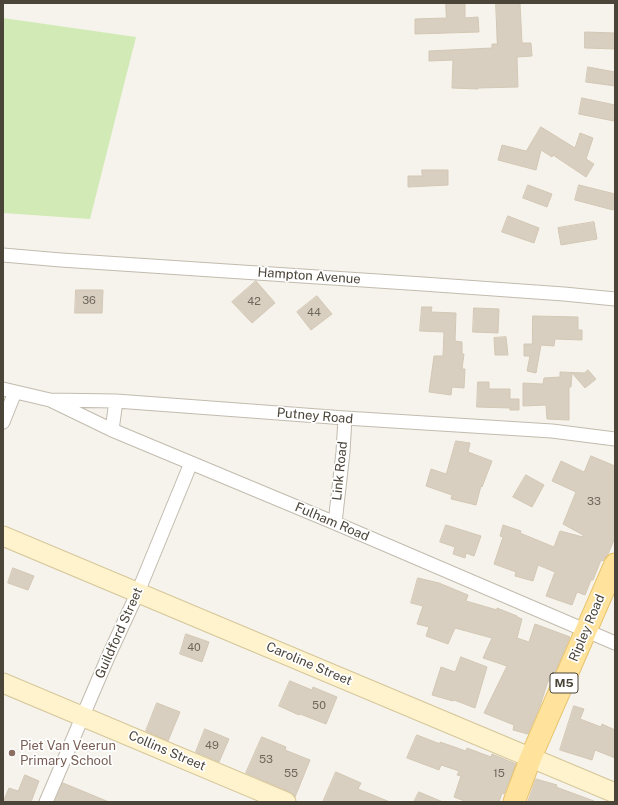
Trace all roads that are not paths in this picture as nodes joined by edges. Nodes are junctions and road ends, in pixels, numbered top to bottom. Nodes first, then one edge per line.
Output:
1 (3, 255) edge
2 (615, 299) edge
3 (9, 390) edge
4 (50, 400) junction
5 (116, 402) junction
6 (345, 418) junction
7 (3, 422) edge
8 (112, 430) junction
9 (615, 439) edge
10 (191, 463) junction
11 (335, 523) junction
12 (3, 536) edge
13 (615, 564) edge
14 (138, 592) junction
15 (586, 631) junction
16 (615, 644) edge
17 (3, 683) edge
18 (83, 716) junction
19 (531, 758) junction
20 (615, 793) edge
21 (46, 802) edge
22 (286, 802) edge
23 (514, 802) edge

1 - 2 street, Hampton Avenue
3 - 4 street, Putney Road
3 - 7 street
4 - 5 street, Putney Road
4 - 8 street, Fulham Road
5 - 6 street, Putney Road
5 - 8 street
6 - 9 street, Putney Road
6 - 11 street, Link Road
8 - 10 street, Fulham Road
10 - 11 street, Fulham Road
10 - 14 street, Guildford Street
11 - 15 street, Fulham Road
12 - 14 street, Caroline Street
13 - 15 main road, Ripley Road / M5
14 - 18 street, Guildford Street
14 - 19 street, Caroline Street
15 - 16 street, Fulham Road
15 - 19 main road, Ripley Road / M5
17 - 18 street, Collins Street
18 - 21 street, Guildford Street
18 - 22 street, Collins Street
19 - 20 street, Caroline Street
19 - 23 main road, Ripley Road / M5

